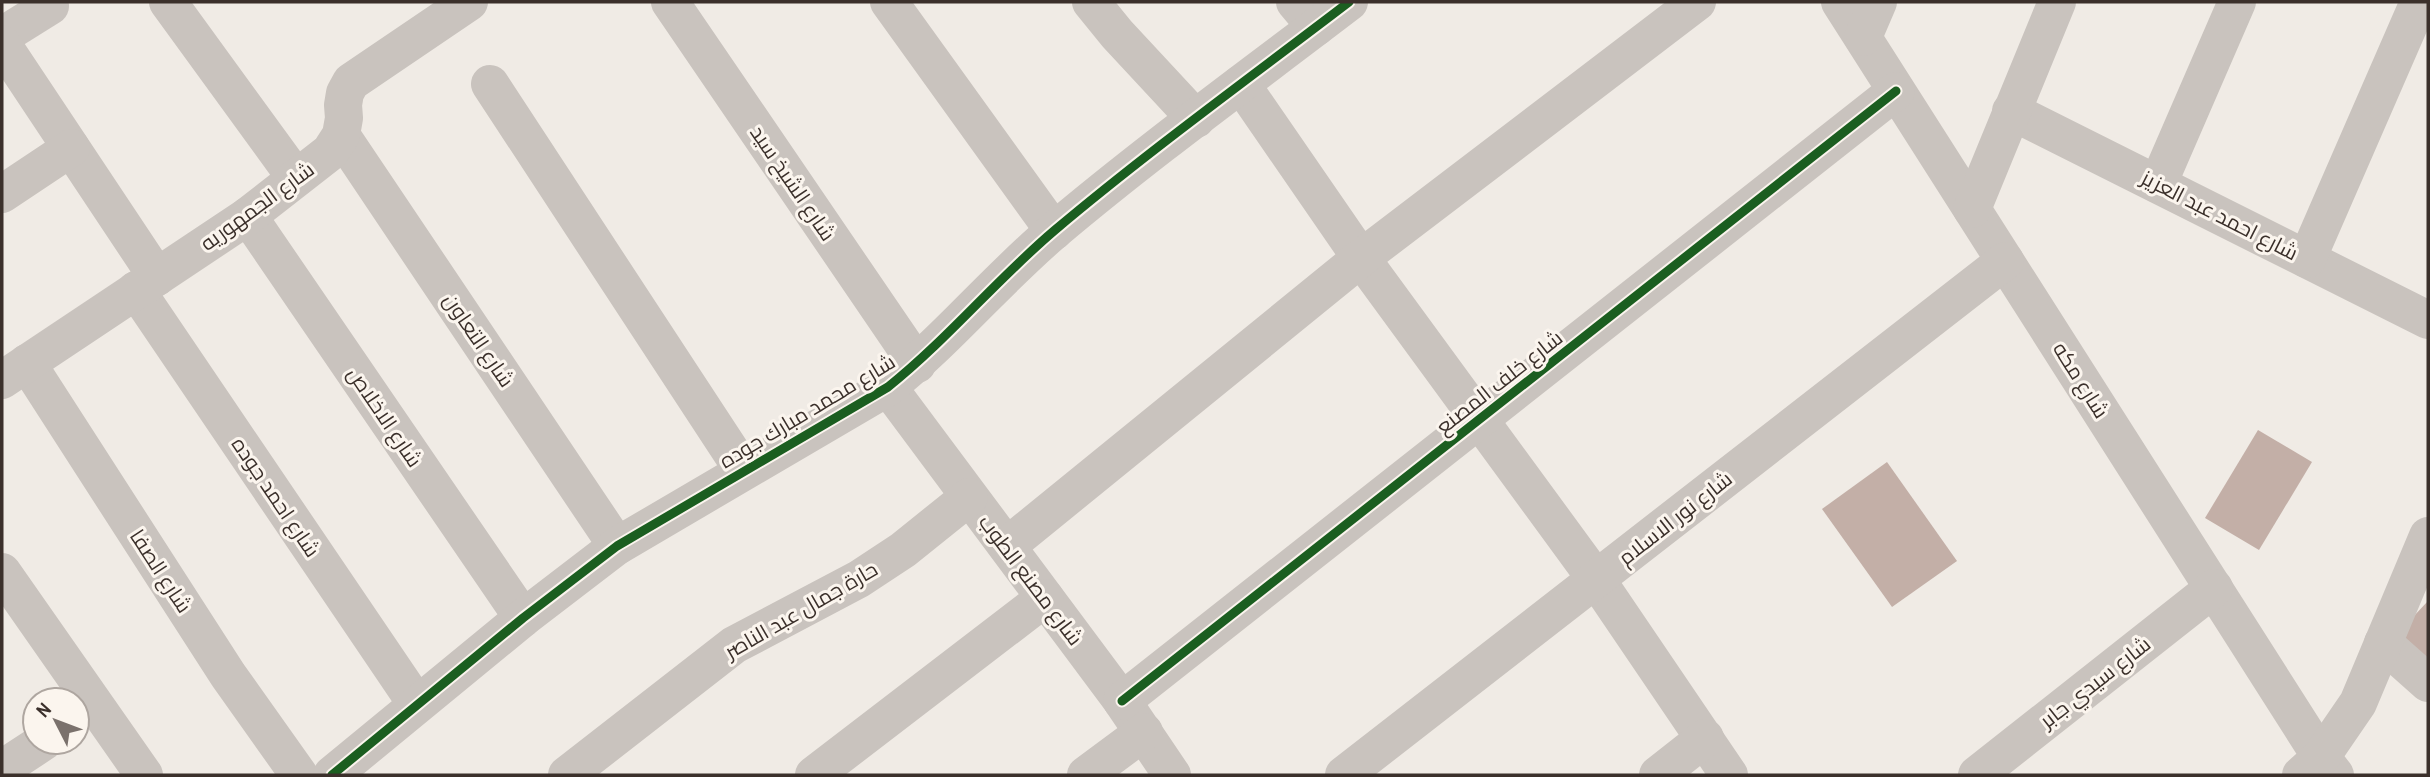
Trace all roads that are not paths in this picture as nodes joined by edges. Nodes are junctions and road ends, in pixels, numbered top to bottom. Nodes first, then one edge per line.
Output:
1 (469, 2) edge
2 (670, 2) edge
3 (889, 2) edge
4 (1091, 2) edge
5 (1349, 2) edge
6 (1697, 2) edge
7 (1840, 2) edge
8 (1878, 2) edge
9 (2057, 2) edge
10 (2237, 2) edge
11 (2419, 2) edge
12 (175, 4) edge
13 (50, 6) dead end
14 (1306, 15) edge
15 (2, 36) edge
16 (1863, 37) junction
17 (2, 44) edge
18 (490, 83) dead end
19 (1241, 84) junction
20 (1896, 91) junction
21 (2011, 111) junction
22 (1196, 119) junction
23 (341, 135) junction
24 (71, 148) junction
25 (296, 178) junction
26 (2158, 184) junction
27 (2, 194) edge
28 (1972, 209) junction
29 (248, 216) junction
30 (1054, 231) junction
31 (1361, 258) junction
32 (2307, 259) junction
33 (2005, 261) junction
34 (146, 284) junction
35 (2428, 320) edge
36 (15, 371) edge
37 (902, 375) junction
38 (1478, 421) junction
39 (743, 470) junction
40 (969, 497) junction
41 (617, 546) junction
42 (1007, 547) junction
43 (2425, 554) edge
44 (1596, 579) junction
45 (2214, 588) junction
46 (8, 593) edge
47 (1045, 598) junction
48 (523, 618) junction
49 (2383, 643) junction
50 (2428, 683) edge
51 (69, 686) edge
52 (1122, 701) junction
53 (416, 703) junction
54 (91, 717) edge
55 (1144, 732) junction
56 (1705, 738) junction
57 (22, 756) edge
58 (2, 769) edge
59 (2319, 769) edge
60 (144, 775) edge
61 (299, 775) edge
62 (332, 775) edge
63 (567, 775) edge
64 (814, 775) edge
65 (1086, 775) edge
66 (1172, 775) edge
67 (1344, 775) edge
68 (1658, 775) edge
69 (1729, 775) edge
70 (1976, 775) edge

1 - 23 street
2 - 37 street, شارع الشيخ سيد
3 - 30 street
4 - 22 street
5 - 14 street, شارع محمد مبارك جوده
6 - 31 street
7 - 16 street, شارع مكه
8 - 16 street
9 - 21 street
10 - 26 street
11 - 32 street
12 - 25 street
13 - 15 street
14 - 19 street, شارع محمد مبارك جوده
16 - 20 street, شارع مكه
17 - 24 street, شارع احمد جوده
18 - 39 street
19 - 22 street, شارع محمد مبارك جوده
19 - 31 street
20 - 28 street, شارع مكه
20 - 38 street, شارع خلف المصنع
21 - 26 street, شارع احمد عبد العزيز
21 - 28 street
22 - 30 street, شارع محمد مبارك جوده
23 - 25 street, شارع الجمهوريه
23 - 41 street, شارع التعاون
24 - 27 street
24 - 34 street, شارع احمد جوده
25 - 29 street, شارع الجمهوريه
26 - 32 street, شارع احمد عبد العزيز
28 - 33 street, شارع مكه
29 - 34 street, شارع الجمهوريه
29 - 48 street, شارع الاخلاص
30 - 37 street, شارع محمد مبارك جوده
31 - 38 street
31 - 42 street
32 - 35 street, شارع احمد عبد العزيز
33 - 44 street, شارع نور الاسلام
33 - 45 street, شارع مكه
34 - 36 street, شارع الجمهوريه
34 - 53 street, شارع احمد جوده
36 - 61 street, شارع الصفا
37 - 39 street, شارع محمد مبارك جوده
37 - 40 street, شارع مصنع الطوب
38 - 44 street
38 - 52 street, شارع خلف المصنع
39 - 41 street, شارع محمد مبارك جوده
40 - 42 street, شارع مصنع الطوب
40 - 63 street, حارة جمال عبد الناصر
41 - 48 street, شارع محمد مبارك جوده
42 - 47 street, شارع مصنع الطوب
43 - 49 street
44 - 56 street
44 - 67 street, شارع نور الاسلام
45 - 59 street, شارع مكه
45 - 70 street, شارع سيدي جابر
46 - 51 street
47 - 52 street, شارع مصنع الطوب
47 - 64 street
48 - 53 street, شارع محمد مبارك جوده
49 - 50 street
49 - 59 street
52 - 55 street, شارع مصنع الطوب
53 - 62 street, شارع محمد مبارك جوده
54 - 60 street
55 - 65 street
55 - 66 street, شارع مصنع الطوب
56 - 68 street
56 - 69 street
57 - 58 street

